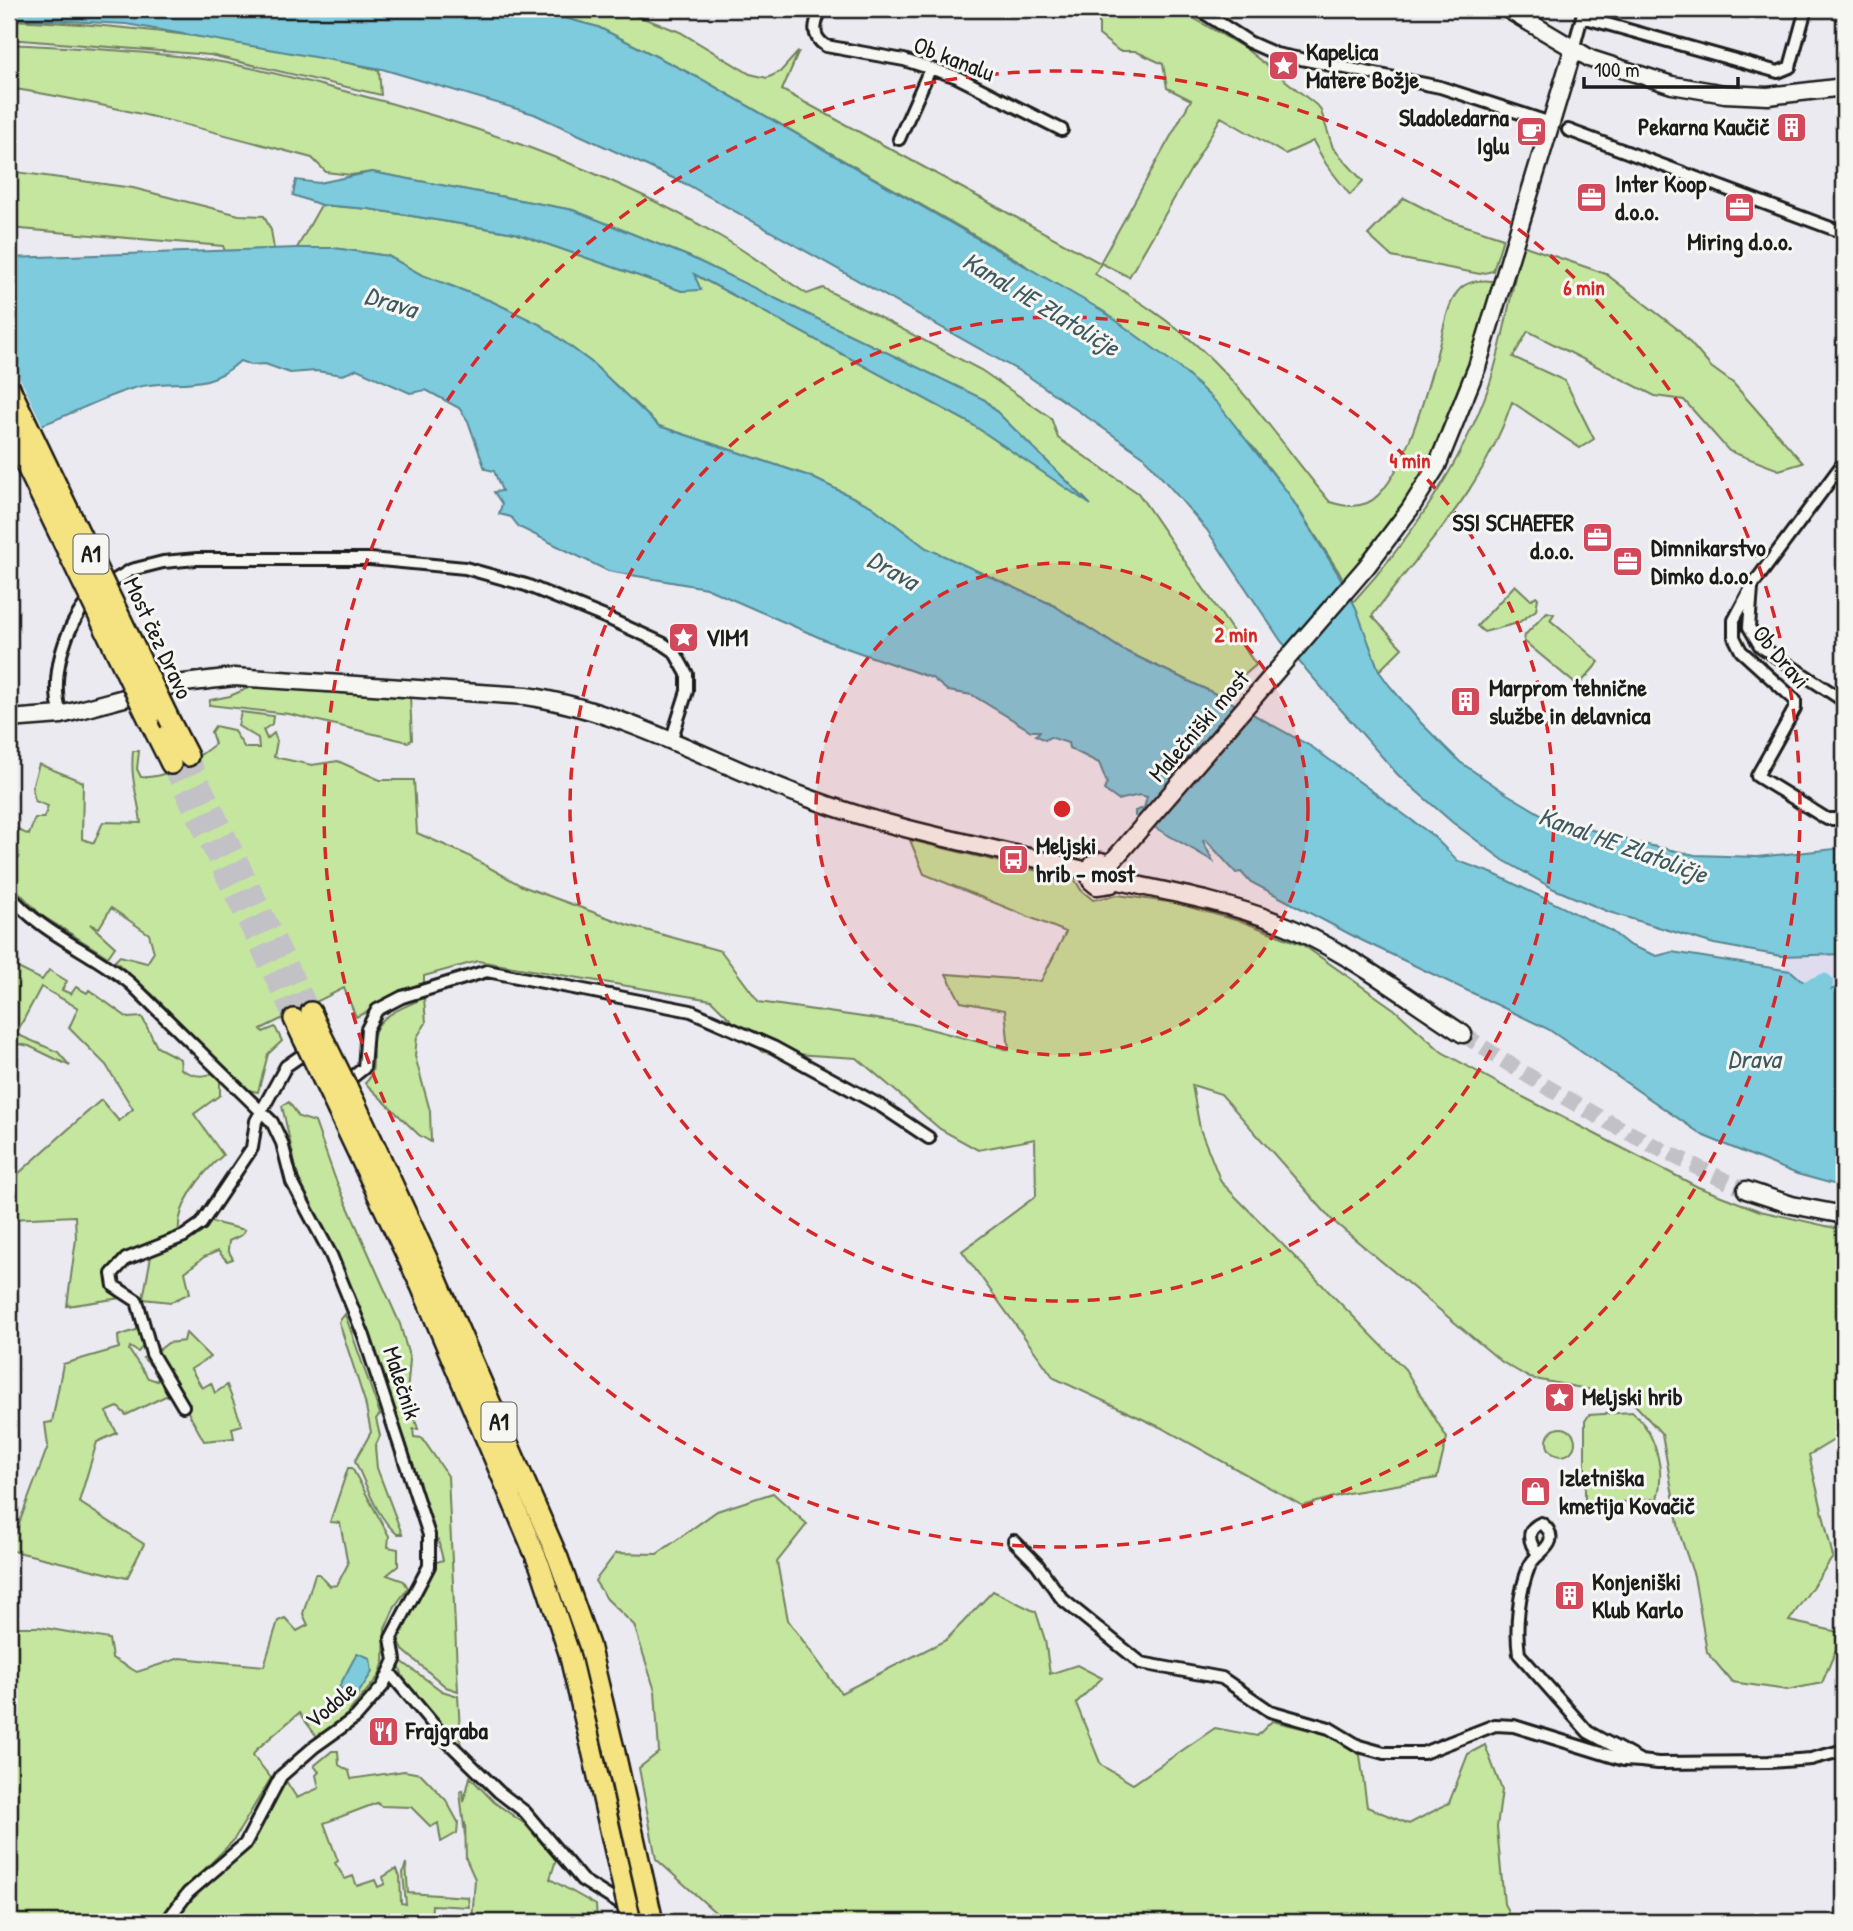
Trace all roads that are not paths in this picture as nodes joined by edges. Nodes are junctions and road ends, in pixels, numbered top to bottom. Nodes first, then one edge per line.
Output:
1 (821, 9) edge
2 (1198, 9) edge
3 (1507, 9) edge
4 (1806, 9) edge
5 (1583, 13) edge
6 (1573, 50) junction
7 (930, 69) junction
8 (1844, 87) edge
9 (1551, 123) junction
10 (1062, 130) dead end
11 (1568, 131) dead end
12 (899, 139) dead end
13 (1844, 233) edge
14 (9, 386) edge
15 (9, 430) edge
16 (1844, 462) edge
17 (1752, 586) junction
18 (1844, 701) edge
19 (61, 715) junction
20 (9, 719) edge
21 (671, 741) junction
22 (1844, 819) edge
23 (1114, 865) junction
24 (9, 894) edge
25 (302, 1015) tunnel mouth
26 (1463, 1034) tunnel mouth
27 (346, 1107) junction
28 (263, 1112) junction
29 (929, 1138) dead end
30 (1746, 1190) tunnel mouth
31 (1844, 1215) edge
32 (183, 1406) dead end
33 (1014, 1541) dead end
34 (1538, 1554) dead end
35 (390, 1673) junction
36 (1844, 1750) edge
37 (1641, 1761) junction
38 (166, 1922) edge
39 (631, 1922) edge
40 (653, 1922) edge
41 (661, 1922) edge

1 - 7 street, Ob kanalu
2 - 9 street
3 - 6 street
4 - 5 street
5 - 6 street
6 - 8 street
6 - 9 street, Malečniški most
7 - 10 street, Ob kanalu
7 - 12 street
9 - 23 street, Malečniški most
11 - 13 street
14 - 15 highway, Most čez Dravo / A1, bridge
16 - 17 street, Ob Dravi
17 - 18 street, Ob Dravi
17 - 22 street, Ob Dravi
19 - 20 street
19 - 21 street
19 - 21 street
21 - 23 street
23 - 26 street
24 - 28 street, Malečnik
25 - 27 highway, A1, bridge
27 - 39 highway, A1, bridge
27 - 40 highway, A1, bridge
28 - 29 street
28 - 32 street
28 - 35 street, Malečnik
30 - 31 street
33 - 37 street
34 - 37 street
35 - 38 street, Vodole
35 - 41 street
36 - 37 street

